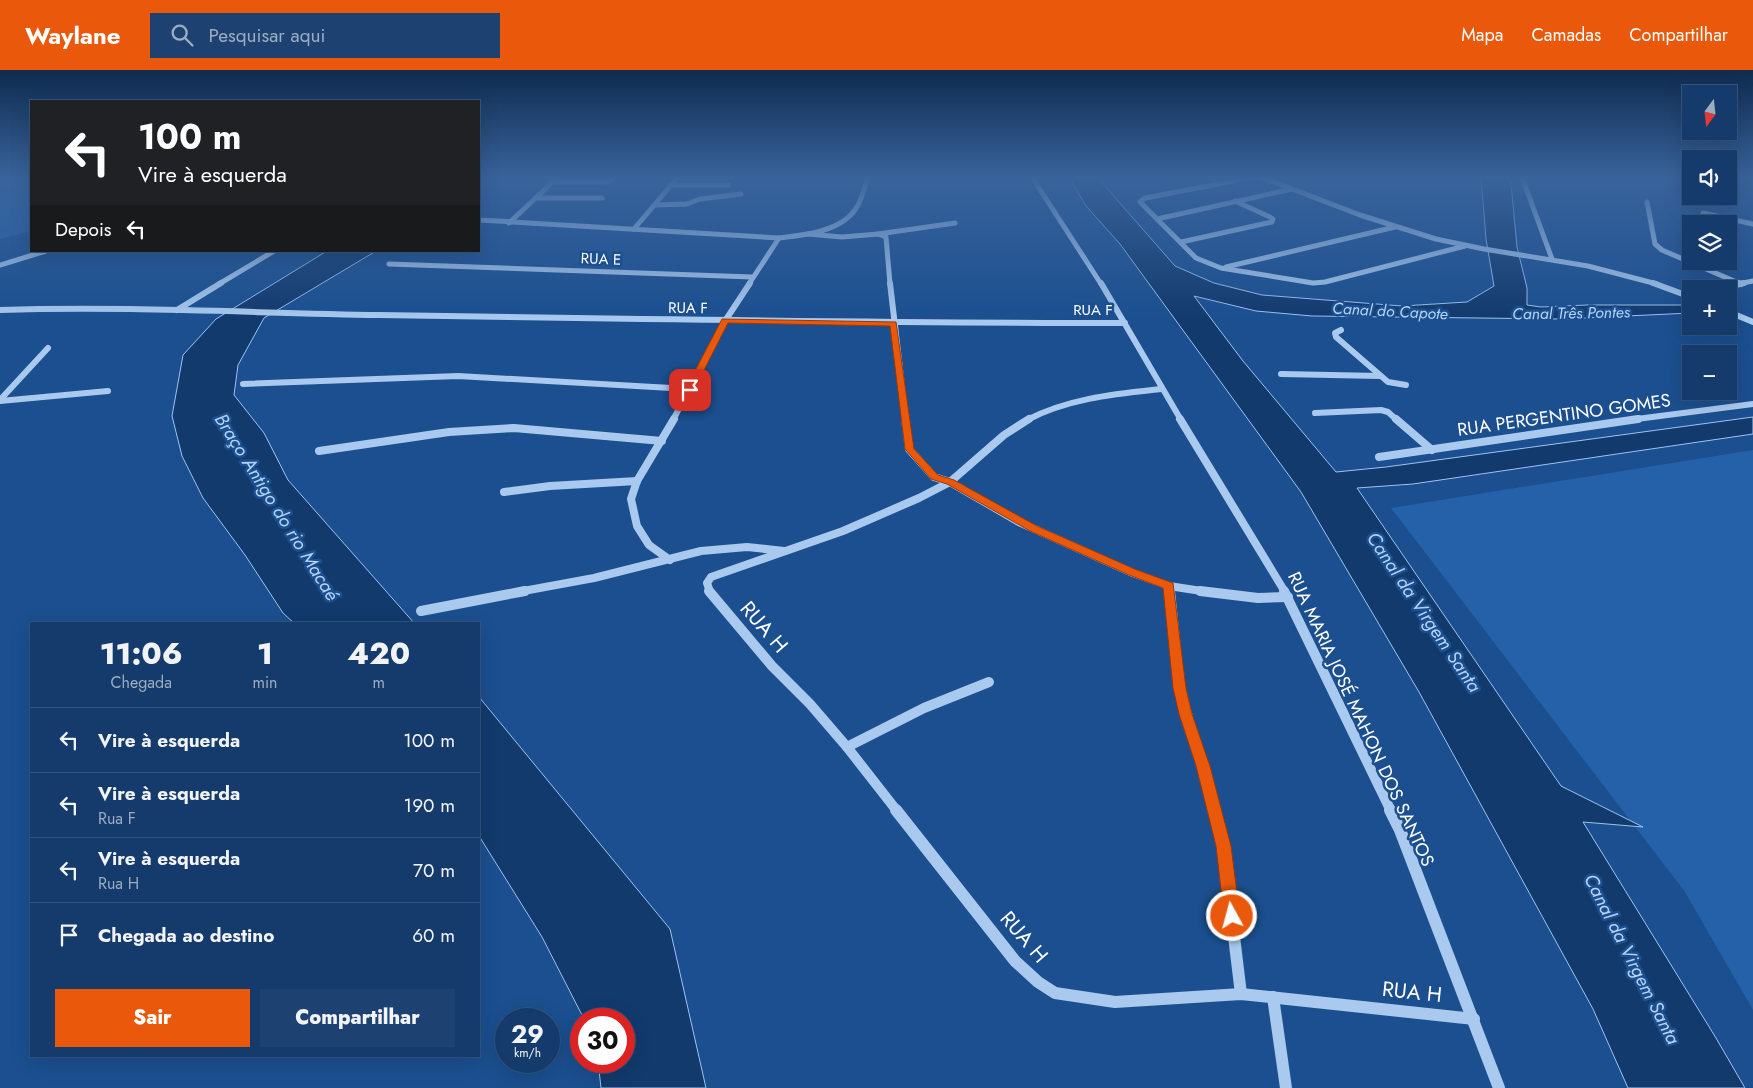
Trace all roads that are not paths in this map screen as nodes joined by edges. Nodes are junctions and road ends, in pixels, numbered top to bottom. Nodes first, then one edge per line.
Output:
1 (554, 225) edge
2 (638, 225) edge
3 (837, 225) edge
4 (939, 225) edge
5 (1062, 225) edge
6 (1164, 225) edge
7 (1261, 225) edge
8 (1388, 225) edge
9 (1539, 225) edge
10 (1651, 225) edge
11 (1395, 227) junction
12 (634, 229) junction
13 (808, 234) junction
14 (878, 234) junction
15 (778, 238) junction
16 (1181, 242) junction
17 (1465, 246) junction
18 (43, 252) edge
19 (272, 252) edge
20 (1536, 257) joint
21 (1552, 259) junction
22 (389, 264) dead end
23 (0, 265) edge
24 (1221, 268) junction
25 (752, 277) junction
26 (1753, 281) edge
27 (1741, 284) junction
28 (1737, 285) edge
29 (1682, 293) edge
30 (0, 310) edge
31 (177, 310) junction
32 (282, 314) joint
33 (725, 321) junction
34 (1125, 323) junction
35 (894, 324) junction
36 (1341, 330) dead end
37 (48, 348) dead end
38 (1281, 374) dead end
39 (1380, 376) junction
40 (243, 384) dead end
41 (1406, 385) dead end
42 (1162, 389) junction
43 (690, 390) junction
44 (108, 391) dead end
45 (0, 400) edge
46 (1753, 404) edge
47 (1315, 413) dead end
48 (662, 440) junction
49 (1432, 450) junction
50 (319, 451) dead end
51 (1379, 457) dead end
52 (637, 481) junction
53 (950, 482) junction
54 (504, 492) dead end
55 (789, 551) junction
56 (670, 560) junction
57 (711, 578) joint
58 (1169, 586) junction
59 (1288, 597) junction
60 (421, 611) dead end
61 (989, 682) dead end
62 (848, 747) junction
63 (1241, 994) junction
64 (1273, 997) junction
65 (1474, 1019) junction
66 (1286, 1088) edge
67 (1499, 1088) edge

1 - 12 street
2 - 12 street
3 - 13 street
4 - 14 street
5 - 34 street, RUA MARIA JOSÉ MAHON DOS SANTOS
6 - 16 street
7 - 16 street
8 - 11 street
9 - 21 street
10 - 27 street
11 - 17 street
11 - 24 street
12 - 15 street
13 - 14 street
13 - 15 street
14 - 35 street
15 - 25 street
16 - 24 street
17 - 20 street
17 - 24 street
18 - 23 street
19 - 31 street
20 - 21 street
21 - 29 street
22 - 25 street, RUA E
25 - 33 street
26 - 27 street
27 - 28 street
30 - 31 street
31 - 32 street
32 - 33 street, RUA F
33 - 35 street, RUA F
33 - 43 street
34 - 35 street, RUA F
34 - 42 street, RUA MARIA JOSÉ MAHON DOS SANTOS
35 - 53 street
36 - 39 street
37 - 45 street
38 - 39 street
39 - 41 street
40 - 43 street
42 - 53 street
42 - 59 street, RUA MARIA JOSÉ MAHON DOS SANTOS
43 - 48 street
44 - 45 street
46 - 49 street, RUA PERGENTINO GOMES
47 - 49 street
48 - 50 street
48 - 52 street
49 - 51 street, RUA PERGENTINO GOMES
52 - 54 street
52 - 56 street
53 - 55 street
53 - 58 street
55 - 56 street
55 - 57 street
56 - 60 street
57 - 62 street, RUA H
58 - 59 street
58 - 63 street
59 - 65 street, RUA MARIA JOSÉ MAHON DOS SANTOS
61 - 62 street
62 - 63 street, RUA H
63 - 64 street, RUA H
64 - 65 street, RUA H
64 - 66 street
65 - 67 street, RUA MARIA JOSÉ MAHON DOS SANTOS

